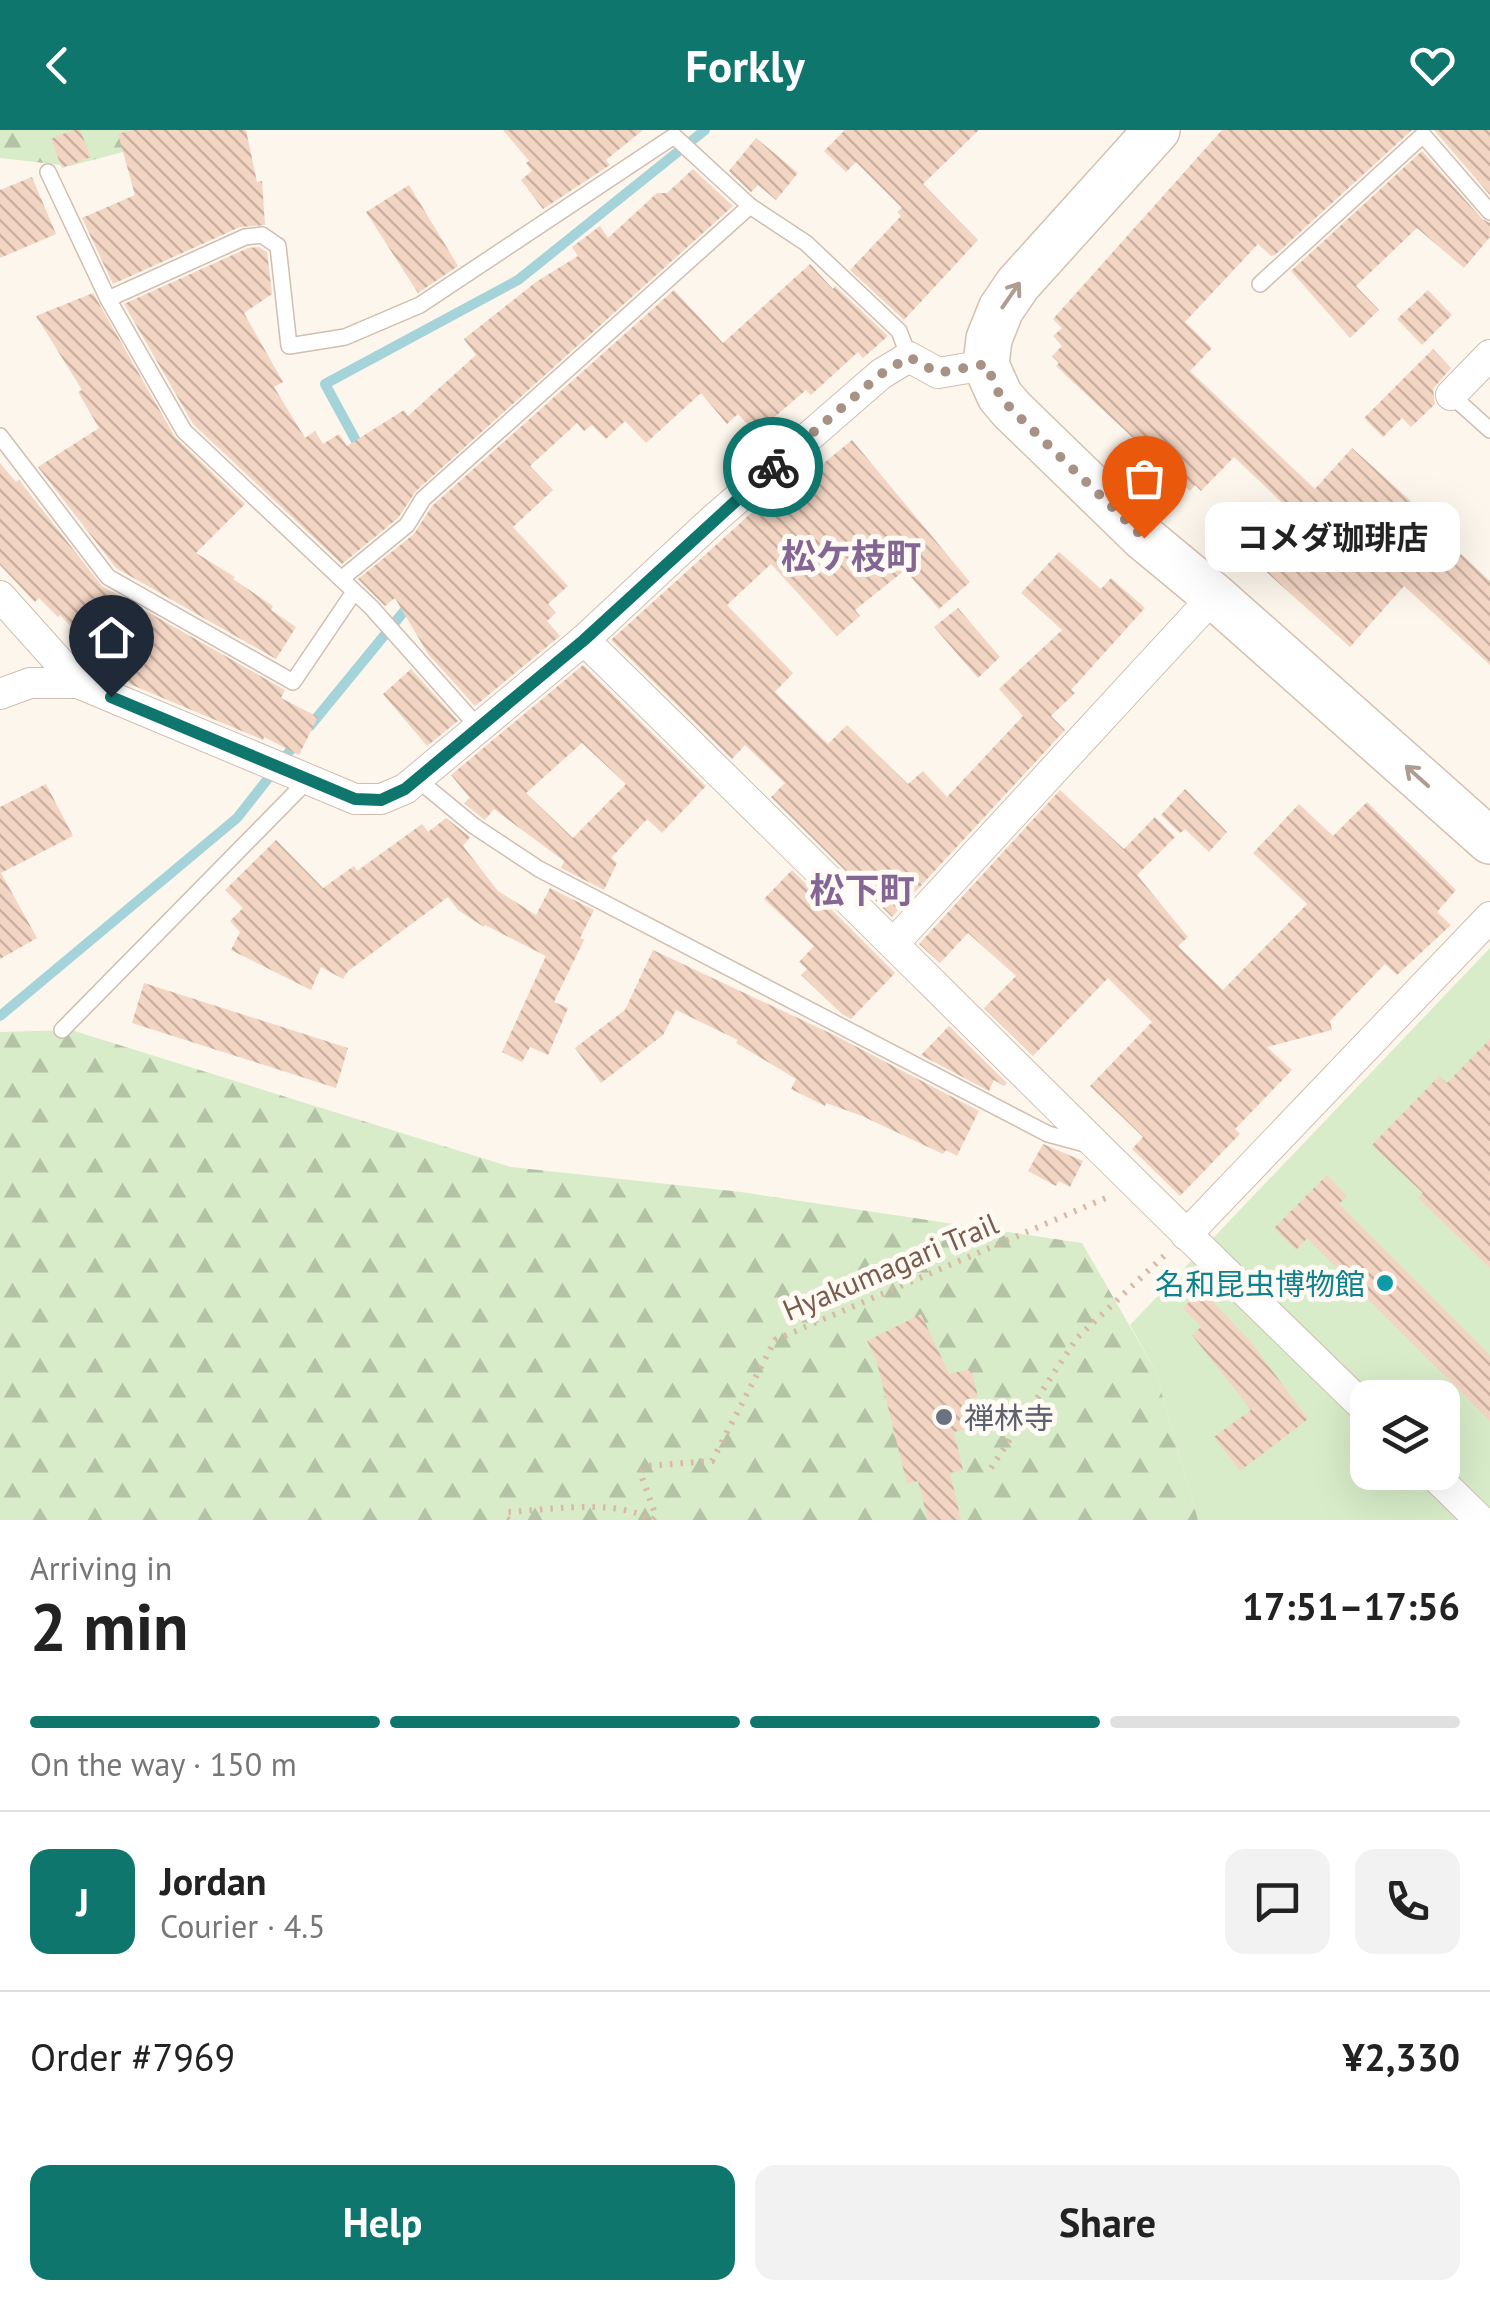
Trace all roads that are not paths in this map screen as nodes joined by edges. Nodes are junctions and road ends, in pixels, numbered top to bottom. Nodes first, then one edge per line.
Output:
1 (1158, 130) edge
2 (48, 172) dead end
3 (750, 206) junction
4 (1490, 212) edge
5 (1260, 284) dead end
6 (108, 298) junction
7 (1490, 354) edge
8 (909, 357) junction
9 (986, 364) junction
10 (1451, 395) joint
11 (1490, 430) edge
12 (0, 436) edge
13 (341, 579) junction
14 (354, 592) junction
15 (0, 596) edge
16 (1214, 596) junction
17 (584, 640) junction
18 (78, 683) junction
19 (0, 694) edge
20 (479, 728) junction
21 (308, 780) junction
22 (417, 780) junction
23 (1490, 841) edge
24 (1490, 917) edge
25 (895, 942) junction
26 (62, 1030) dead end
27 (1094, 1146) junction
28 (1186, 1236) junction
29 (1350, 1395) edge
30 (1449, 1490) edge
31 (1480, 1520) edge

9 -> 1 street
2 - 6 lane
3 - 6 lane
3 - 8 lane
3 - 13 lane
4 - 5 lane
6 - 13 lane
7 - 10 street
8 - 9 street
8 - 17 street
9 - 16 street
10 - 11 lane
12 - 14 lane
13 - 14 lane
14 - 20 lane
15 - 18 street
23 -> 16 street
16 - 25 street
17 - 20 street
17 - 25 street
18 - 19 street
18 - 21 street
20 - 22 street
21 - 22 street
21 - 26 lane
22 - 27 lane
24 - 28 street
25 - 27 street
27 - 28 street
28 - 29 street
30 - 31 street

